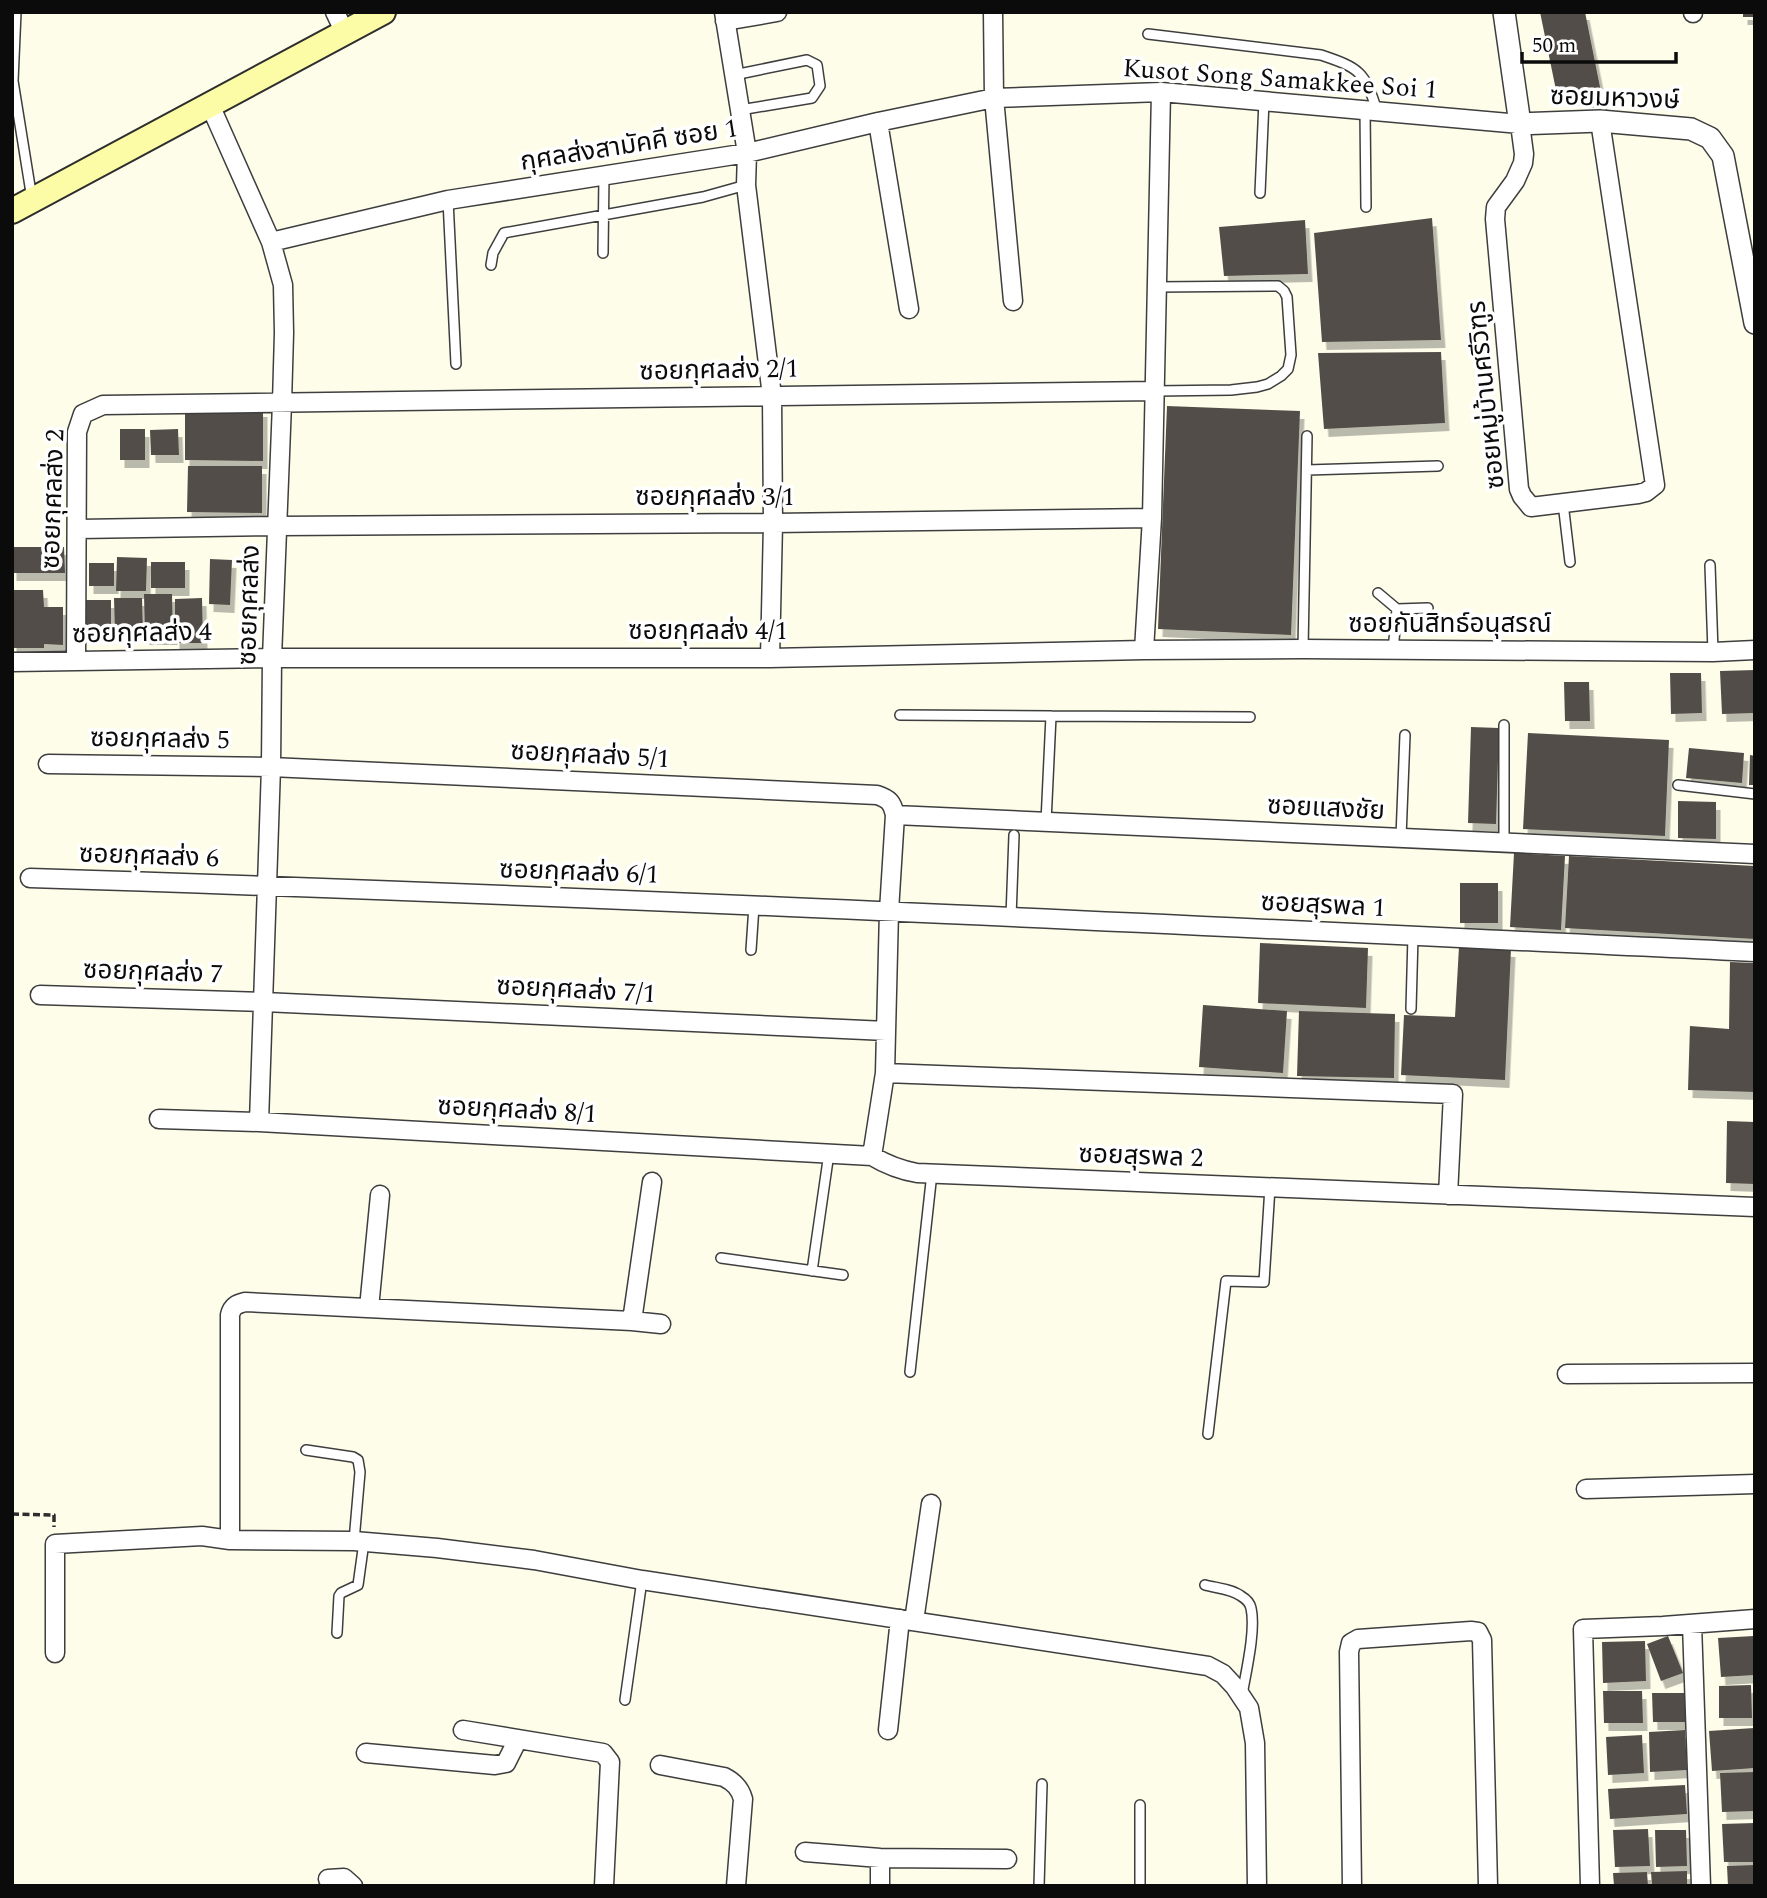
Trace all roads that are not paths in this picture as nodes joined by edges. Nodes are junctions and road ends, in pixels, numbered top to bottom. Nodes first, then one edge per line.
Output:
1 (16, 12) edge
2 (383, 12) edge
3 (777, 12) edge
4 (993, 12) edge
5 (1504, 12) edge
6 (725, 17) edge
7 (340, 22) edge
8 (1148, 34) dead end
9 (734, 75) junction
10 (13, 81) edge
11 (1161, 92) junction
12 (994, 98) junction
13 (1264, 101) junction
14 (210, 105) junction
15 (740, 110) junction
16 (1371, 110) junction
17 (1600, 121) junction
18 (878, 122) junction
19 (1520, 124) junction
20 (747, 153) junction
21 (604, 175) junction
22 (746, 185) junction
23 (1261, 193) dead end
24 (448, 200) junction
25 (22, 206) edge
26 (1366, 207) dead end
27 (603, 215) junction
28 (271, 242) junction
29 (603, 253) dead end
30 (491, 265) dead end
31 (1156, 287) junction
32 (1013, 301) dead end
33 (909, 309) dead end
34 (1754, 320) edge
35 (456, 364) dead end
36 (1155, 391) junction
37 (772, 396) junction
38 (282, 403) junction
39 (1307, 436) dead end
40 (1438, 466) dead end
41 (1307, 470) junction
42 (1563, 503) junction
43 (1152, 518) junction
44 (772, 523) junction
45 (279, 526) junction
46 (78, 529) junction
47 (1570, 562) dead end
48 (1710, 565) dead end
49 (1378, 593) dead end
50 (1429, 608) dead end
51 (1397, 609) junction
52 (1303, 649) junction
53 (1144, 650) junction
54 (1393, 650) junction
55 (1755, 650) edge
56 (1713, 652) junction
57 (272, 658) junction
58 (770, 658) junction
59 (76, 660) junction
60 (12, 662) edge
61 (900, 715) dead end
62 (1051, 716) junction
63 (1250, 717) dead end
64 (1504, 725) dead end
65 (1405, 735) dead end
66 (48, 764) dead end
67 (271, 767) junction
68 (1678, 785) dead end
69 (1755, 794) edge
70 (895, 815) junction
71 (1046, 822) junction
72 (1014, 835) dead end
73 (1401, 837) junction
74 (1504, 842) junction
75 (1755, 854) edge
76 (30, 878) dead end
77 (267, 886) junction
78 (754, 906) junction
79 (889, 911) junction
80 (1011, 917) junction
81 (1413, 936) junction
82 (751, 950) dead end
83 (1755, 952) edge
84 (40, 995) dead end
85 (264, 1002) junction
86 (1411, 1009) dead end
87 (886, 1031) junction
88 (885, 1073) junction
89 (159, 1119) dead end
90 (259, 1122) junction
91 (829, 1153) junction
92 (872, 1156) junction
93 (932, 1173) junction
94 (652, 1182) dead end
95 (1270, 1187) junction
96 (380, 1195) dead end
97 (1448, 1195) junction
98 (1755, 1207) edge
99 (721, 1258) dead end
100 (812, 1271) junction
101 (843, 1275) dead end
102 (369, 1308) junction
103 (632, 1321) junction
104 (661, 1324) dead end
105 (910, 1372) dead end
106 (1755, 1373) edge
107 (1567, 1374) dead end
108 (1208, 1434) dead end
109 (306, 1450) dead end
110 (1755, 1484) edge
111 (1586, 1489) dead end
112 (931, 1504) dead end
113 (230, 1540) junction
114 (359, 1542) junction
115 (642, 1580) junction
116 (1205, 1585) dead end
117 (1755, 1619) edge
118 (907, 1620) junction
119 (1692, 1624) junction
120 (337, 1633) dead end
121 (55, 1653) dead end
122 (1242, 1697) junction
123 (625, 1700) dead end
124 (463, 1730) dead end
125 (888, 1730) dead end
126 (518, 1739) junction
127 (366, 1753) dead end
128 (660, 1765) dead end
129 (1042, 1784) dead end
130 (1140, 1805) dead end
131 (805, 1852) dead end
132 (880, 1858) junction
133 (1007, 1859) dead end
134 (328, 1879) dead end
135 (353, 1886) edge
136 (604, 1886) edge
137 (736, 1886) edge
138 (880, 1886) edge
139 (1039, 1886) edge
140 (1140, 1886) edge
141 (1257, 1886) edge
142 (1352, 1886) edge
143 (1488, 1886) edge
144 (1590, 1886) edge
145 (1701, 1886) edge

1 - 10 lane
2 - 7 main road
3 - 6 street
4 - 12 street
5 - 19 street, ซอยมหาวงษ์
6 - 9 street
7 - 14 main road
8 - 16 lane
9 - 15 street
9 - 15 lane
10 - 25 lane
11 - 12 street, Kusot Song Samakkee Soi 1
11 - 13 street, Kusot Song Samakkee Soi 1
11 - 31 street
12 - 18 street, กุศลส่งสามัคคี ซอย 1
12 - 32 street
13 - 16 street, Kusot Song Samakkee Soi 1
13 - 23 lane
14 - 25 main road
14 - 28 street, ซอยกุศลส่ง
15 - 20 street
16 - 19 street, Kusot Song Samakkee Soi 1
16 - 26 lane
17 - 19 street, ซอยมหาวงษ์
17 - 34 street, ซอยมหาวงษ์
17 - 42 street, ซอยหมู่บ้านศรีวิฑูร
18 - 20 street, กุศลส่งสามัคคี ซอย 1
18 - 33 street
19 - 42 street, ซอยหมู่บ้านศรีวิฑูร
20 - 21 street, กุศลส่งสามัคคี ซอย 1
20 - 22 street
21 - 24 street, กุศลส่งสามัคคี ซอย 1
21 - 27 lane
22 - 27 lane
22 - 37 street
24 - 28 street, กุศลส่งสามัคคี ซอย 1
24 - 35 lane
27 - 29 lane
27 - 30 lane
28 - 38 street, ซอยกุศลส่ง
31 - 36 street
31 - 36 lane
36 - 37 street, ซอยกุศลส่ง 2/1
36 - 43 street
37 - 38 street, ซอยกุศลส่ง 2/1
37 - 44 street
38 - 45 street, ซอยกุศลส่ง
38 - 46 street, ซอยกุศลส่ง 2
39 - 41 lane
40 - 41 lane
41 - 52 lane
42 - 47 lane
43 - 44 street, ซอยกุศลส่ง 3/1
43 - 53 street
44 - 45 street, ซอยกุศลส่ง 3/1
44 - 58 street
45 - 46 street, ซอยกุศลส่ง 3/1
45 - 57 street, ซอยกุศลส่ง
46 - 59 street, ซอยกุศลส่ง 2
48 - 56 lane
49 - 51 lane
50 - 51 lane
51 - 54 lane
52 - 53 street, ซอยกันสิทธ์อนุสรณ์
52 - 54 street, ซอยกันสิทธ์อนุสรณ์
53 - 58 street, ซอยกุศลส่ง 4/1
54 - 56 street, ซอยกันสิทธ์อนุสรณ์
55 - 56 street, ซอยกันสิทธ์อนุสรณ์
57 - 58 street, ซอยกุศลส่ง 4/1
57 - 59 street, ซอยกุศลส่ง 4
57 - 67 street, ซอยกุศลส่ง
59 - 60 street, ซอยกุศลส่ง 4
61 - 62 lane
62 - 63 lane
62 - 71 lane
64 - 74 lane
65 - 73 lane
66 - 67 street, ซอยกุศลส่ง 5
67 - 70 street, ซอยกุศลส่ง 5/1
67 - 77 street, ซอยกุศลส่ง
68 - 69 lane
70 - 71 street, ซอยแสงชัย
70 - 79 street
71 - 73 street, ซอยแสงชัย
72 - 80 lane
73 - 74 street, ซอยแสงชัย
74 - 75 street, ซอยแสงชัย
76 - 77 street, ซอยกุศลส่ง 6
77 - 78 street, ซอยกุศลส่ง 6/1
77 - 85 street, ซอยกุศลส่ง
78 - 79 street, ซอยกุศลส่ง 6/1
78 - 82 lane
79 - 80 street, ซอยสุรพล 1
79 - 87 street
80 - 81 street, ซอยสุรพล 1
81 - 83 street, ซอยสุรพล 1
81 - 86 lane
84 - 85 street, ซอยกุศลส่ง 7
85 - 87 street, ซอยกุศลส่ง 7/1
85 - 90 street, ซอยกุศลส่ง
87 - 88 street
88 - 92 street
88 - 97 street
89 - 90 street, ซอยกุศลส่ง 8/1
90 - 91 street, ซอยกุศลส่ง 8/1
91 - 92 street, ซอยกุศลส่ง 8/1
91 - 100 lane
92 - 93 street, ซอยสุรพล 2
93 - 95 street, ซอยสุรพล 2
93 - 105 lane
94 - 103 street
95 - 97 street, ซอยสุรพล 2
95 - 108 lane
96 - 102 street
97 - 98 street, ซอยสุรพล 2
99 - 100 lane
100 - 101 lane
102 - 103 street
102 - 113 street
103 - 104 street
106 - 107 street
109 - 114 lane
110 - 111 street
112 - 118 street
113 - 114 street
113 - 121 street
114 - 115 street
114 - 120 lane
115 - 118 street
115 - 123 lane
116 - 122 lane
117 - 119 street
118 - 122 street
118 - 125 street
119 - 144 street
119 - 145 street
122 - 141 street
124 - 126 street
126 - 127 street
126 - 136 street
128 - 137 street
129 - 139 lane
130 - 140 lane
131 - 132 street
132 - 133 street
132 - 138 street
134 - 135 street
142 - 143 street

